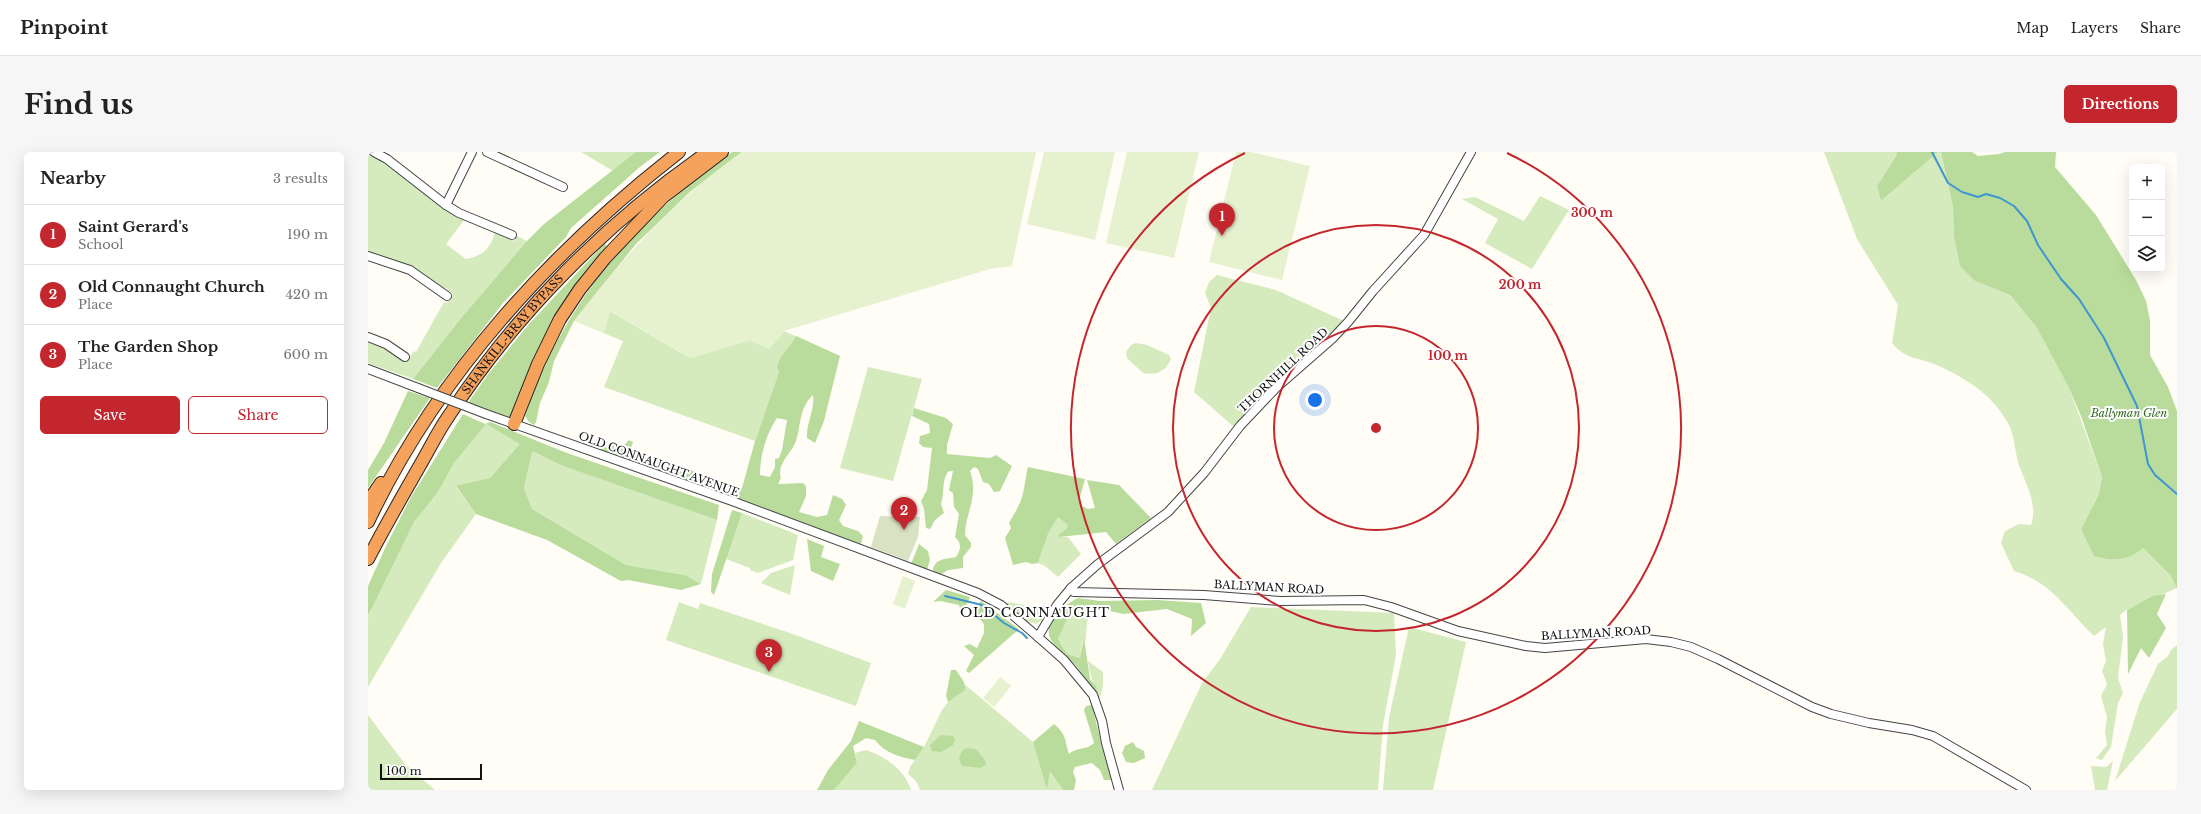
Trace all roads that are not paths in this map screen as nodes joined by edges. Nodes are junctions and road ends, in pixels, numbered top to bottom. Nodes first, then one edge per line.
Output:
1 (374, 152) edge
2 (472, 152) edge
3 (487, 152) edge
4 (679, 152) edge
5 (708, 152) edge
6 (722, 152) edge
7 (1471, 152) edge
8 (389, 155) edge
9 (562, 187) dead end
10 (446, 205) junction
11 (512, 235) dead end
12 (368, 256) edge
13 (447, 296) dead end
14 (368, 337) edge
15 (405, 357) dead end
16 (369, 370) edge
17 (368, 379) edge
18 (514, 424) junction
19 (413, 441) junction
20 (368, 502) edge
21 (368, 522) edge
22 (368, 559) edge
23 (1071, 588) junction
24 (1038, 637) junction
25 (1119, 790) edge
26 (2026, 790) edge

1 - 8 street
2 - 10 street
3 - 9 street
4 - 19 highway, SHANKILL-BRAY BYPASS
5 - 22 highway, SHANKILL-BRAY BYPASS
6 - 18 highway
7 - 23 street, THORNHILL ROAD
8 - 10 street
10 - 11 street
12 - 13 street
14 - 15 street
16 - 17 street
16 - 18 street, OLD CONNAUGHT AVENUE, bridge
18 - 24 street, OLD CONNAUGHT AVENUE
19 - 20 highway
19 - 21 highway, SHANKILL-BRAY BYPASS
23 - 24 street, THORNHILL ROAD
23 - 26 street, BALLYMAN ROAD
24 - 25 street, OLD CONNAUGHT AVENUE

